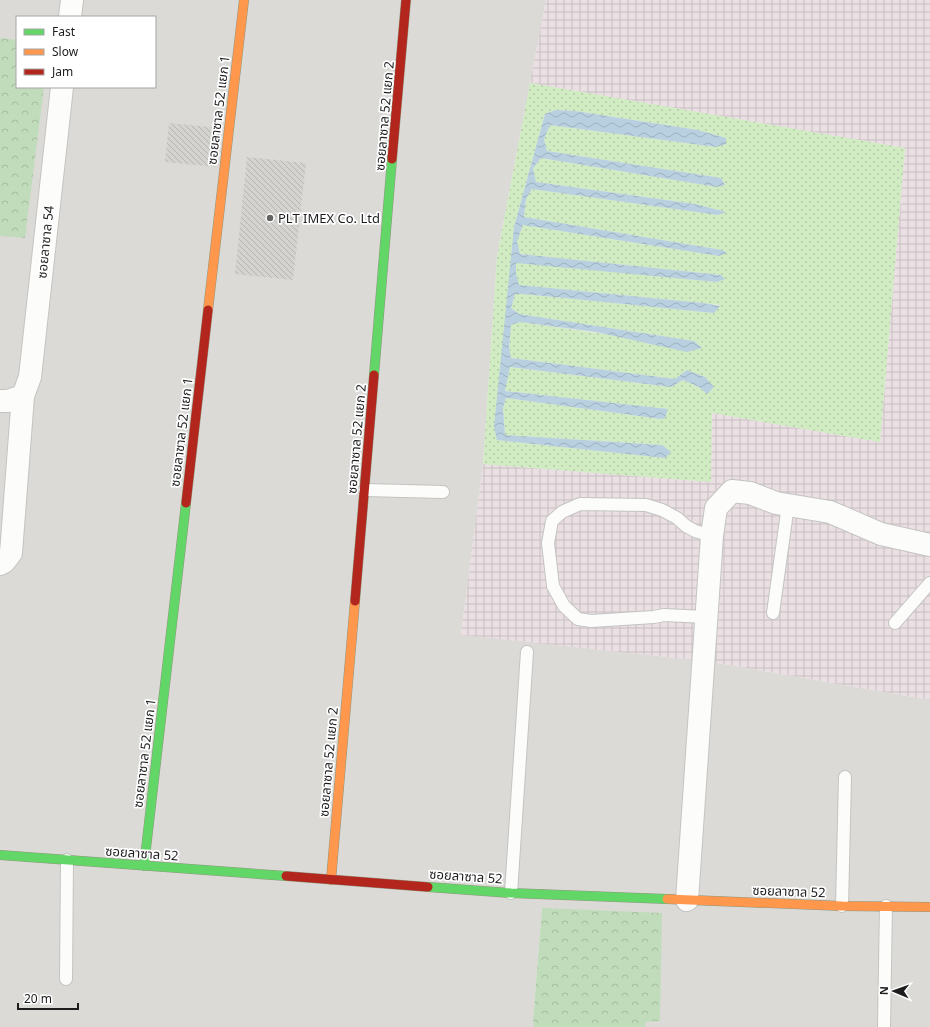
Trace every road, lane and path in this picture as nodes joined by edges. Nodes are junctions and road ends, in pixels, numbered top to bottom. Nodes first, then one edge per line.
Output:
1 (72, 0) edge
2 (244, 0) edge
3 (406, 0) edge
4 (70, 16) edge
5 (62, 88) edge
6 (23, 396) junction
7 (0, 401) edge
8 (365, 490) junction
9 (443, 492) dead end
10 (788, 504) junction
11 (712, 536) junction
12 (930, 545) edge
13 (0, 564) edge
14 (930, 584) edge
15 (773, 613) dead end
16 (706, 617) junction
17 (895, 623) dead end
18 (527, 652) dead end
19 (845, 777) dead end
20 (0, 856) edge
21 (67, 860) junction
22 (144, 866) junction
23 (331, 880) junction
24 (511, 893) junction
25 (686, 900) junction
26 (842, 906) junction
27 (886, 906) junction
28 (930, 907) edge
29 (66, 979) dead end
30 (884, 1027) edge

1 - 4 street
2 - 22 street, ซอยลาซาล 52 แยก 1
3 - 8 street, ซอยลาซาล 52 แยก 2
5 - 6 street, ซอยลาซาล 54
6 - 7 street
6 - 13 street, ซอยลาซาล 54
8 - 9 lane
8 - 23 street, ซอยลาซาล 52 แยก 2
10 - 11 street
10 - 12 street
10 - 15 lane
11 - 16 street
11 - 16 lane
14 - 17 lane
16 - 25 street
18 - 24 lane
19 - 26 lane
20 - 21 street, ซอยลาซาล 52
21 - 22 street, ซอยลาซาล 52
21 - 29 lane
22 - 23 street, ซอยลาซาล 52
23 - 24 street, ซอยลาซาล 52
24 - 25 street, ซอยลาซาล 52
25 - 26 street, ซอยลาซาล 52
26 - 27 street, ซอยลาซาล 52
27 - 28 street, ซอยลาซาล 52
27 - 30 lane

